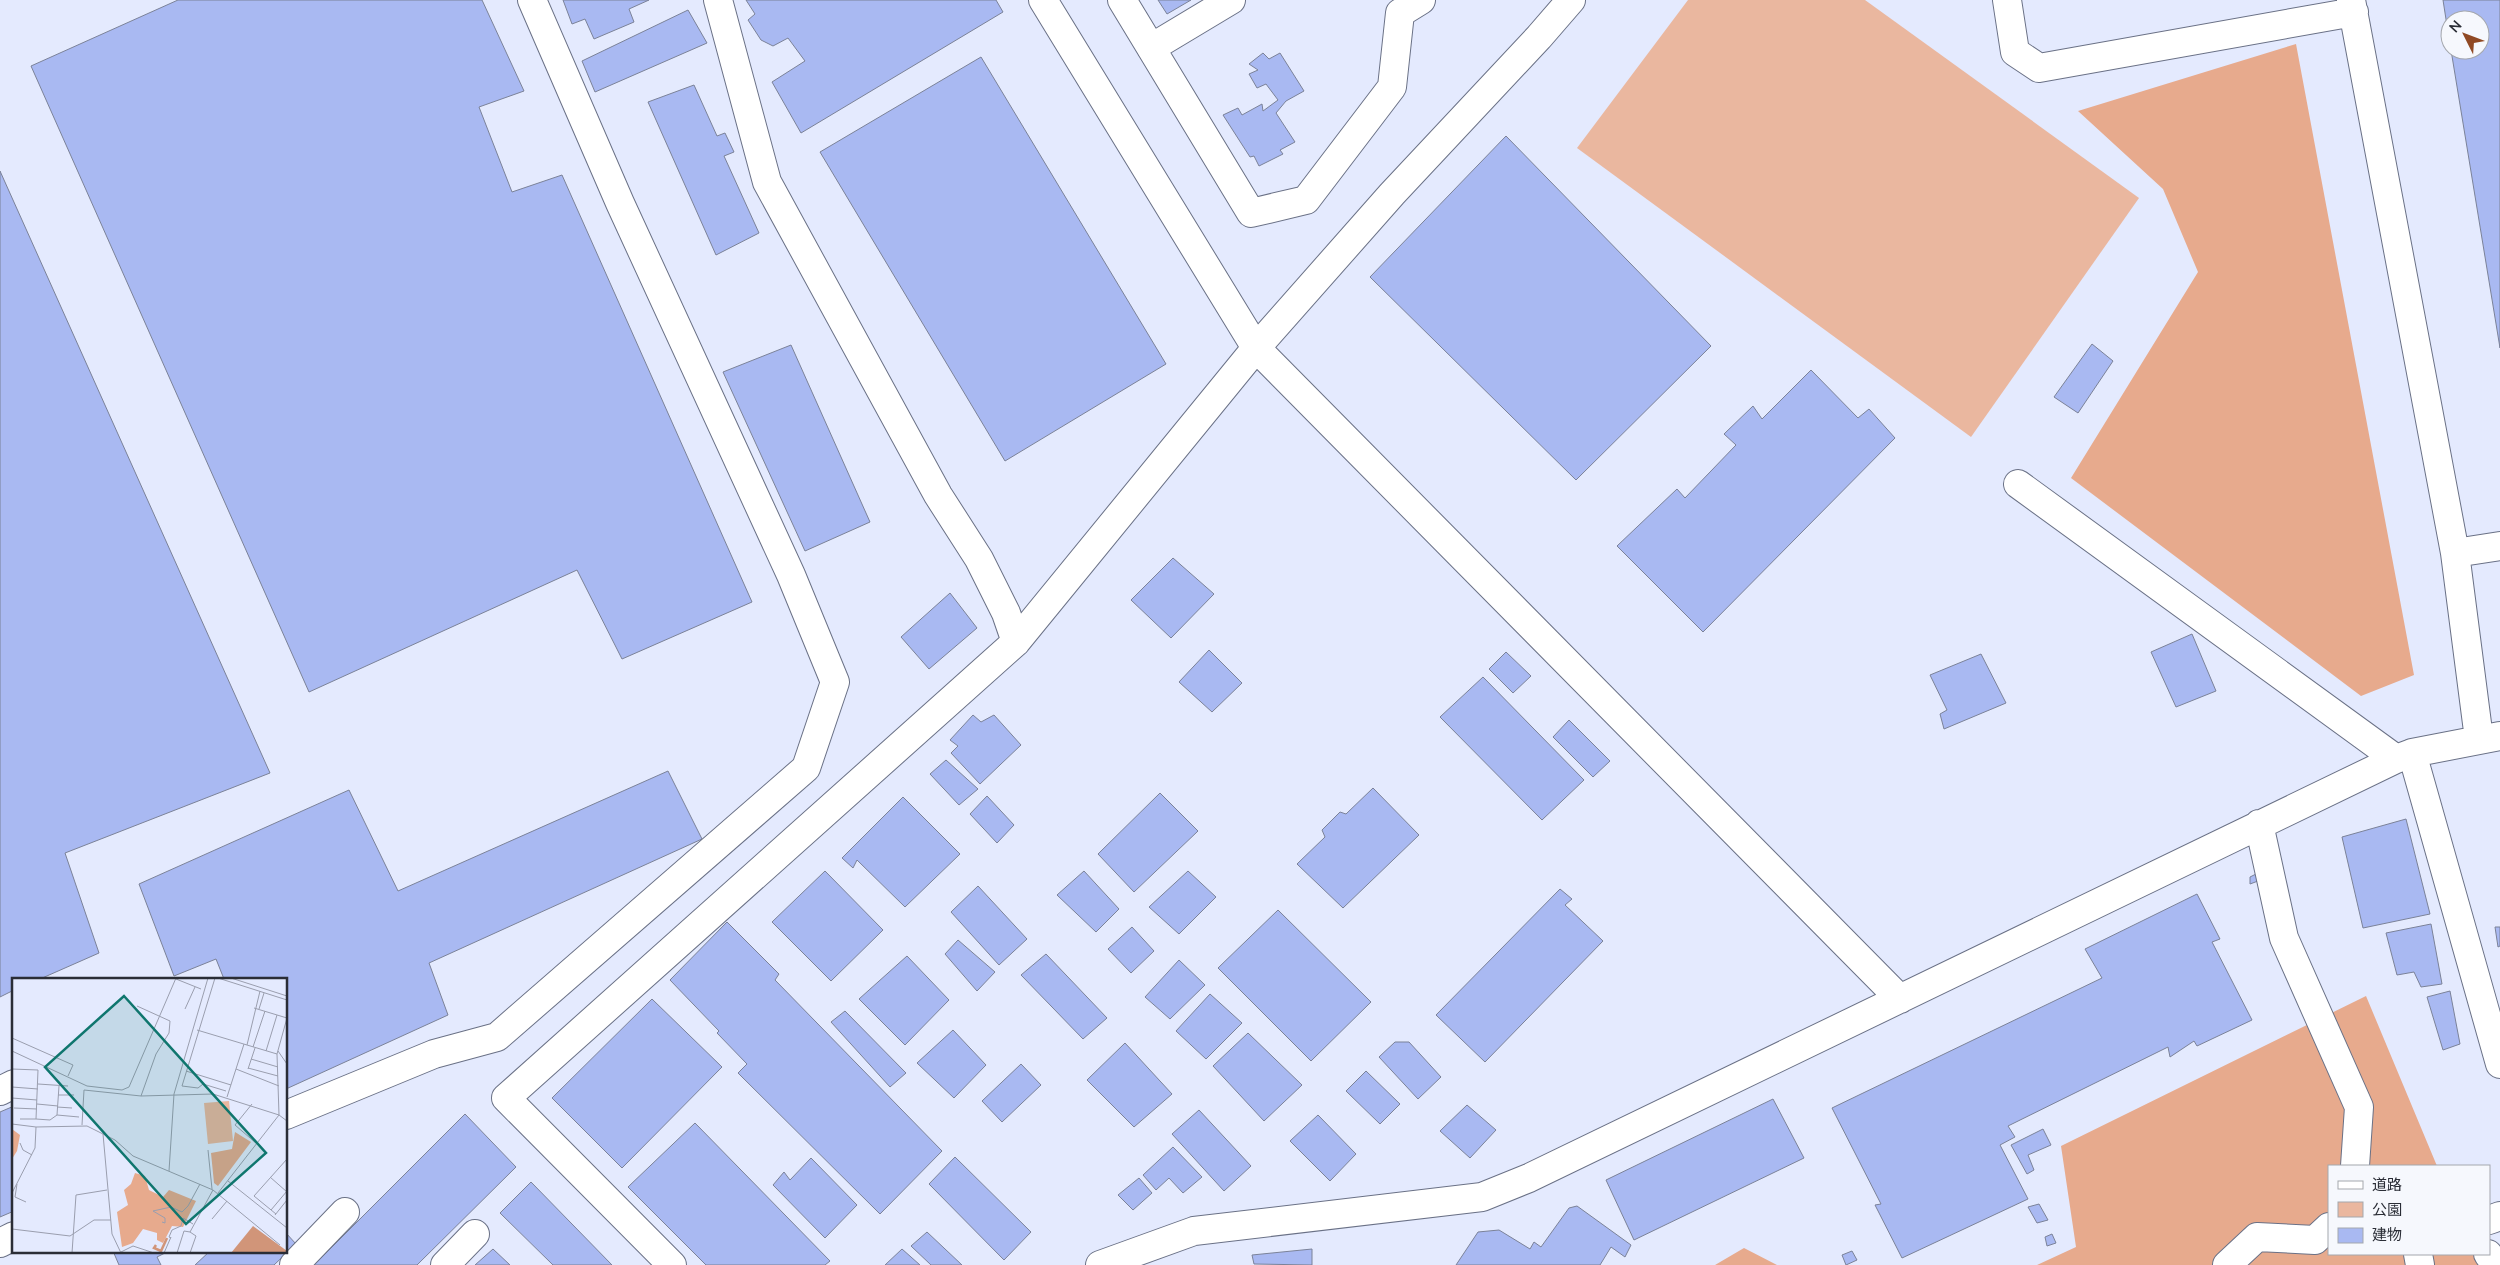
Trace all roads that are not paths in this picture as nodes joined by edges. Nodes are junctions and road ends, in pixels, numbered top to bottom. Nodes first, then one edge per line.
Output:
1 (532, 0) edge
2 (718, 0) edge
3 (1043, 0) edge
4 (1122, 0) edge
5 (1232, 0) edge
6 (1421, 0) edge
7 (1571, 0) edge
8 (2007, 0) edge
9 (2353, 6) edge
10 (1151, 48) junction
11 (1256, 348) junction
12 (2018, 484) dead end
13 (2500, 546) edge
14 (2455, 553) junction
15 (1016, 642) junction
16 (2489, 738) edge
17 (2404, 756) junction
18 (2259, 824) junction
19 (1900, 999) junction
20 (2500, 1064) edge
21 (12, 1085) edge
22 (0, 1090) edge
23 (288, 1114) edge
24 (2355, 1165) edge
25 (345, 1212) dead end
26 (2328, 1228) edge
27 (475, 1234) dead end
28 (12, 1237) edge
29 (0, 1242) edge
30 (294, 1265) edge
31 (445, 1265) edge
32 (672, 1265) edge
33 (1100, 1265) edge
34 (2227, 1265) edge

1 - 23 street
2 - 15 street
3 - 11 street
4 - 10 street
5 - 10 street
6 - 10 street
7 - 11 street
8 - 9 street
9 - 14 street
11 - 15 street
11 - 19 street
12 - 17 street
13 - 14 street
14 - 16 street
15 - 32 street
16 - 17 street
17 - 18 street
17 - 20 street
18 - 19 street
18 - 24 street
19 - 33 street
21 - 22 street
25 - 30 street
26 - 34 street
27 - 31 street
28 - 29 street

